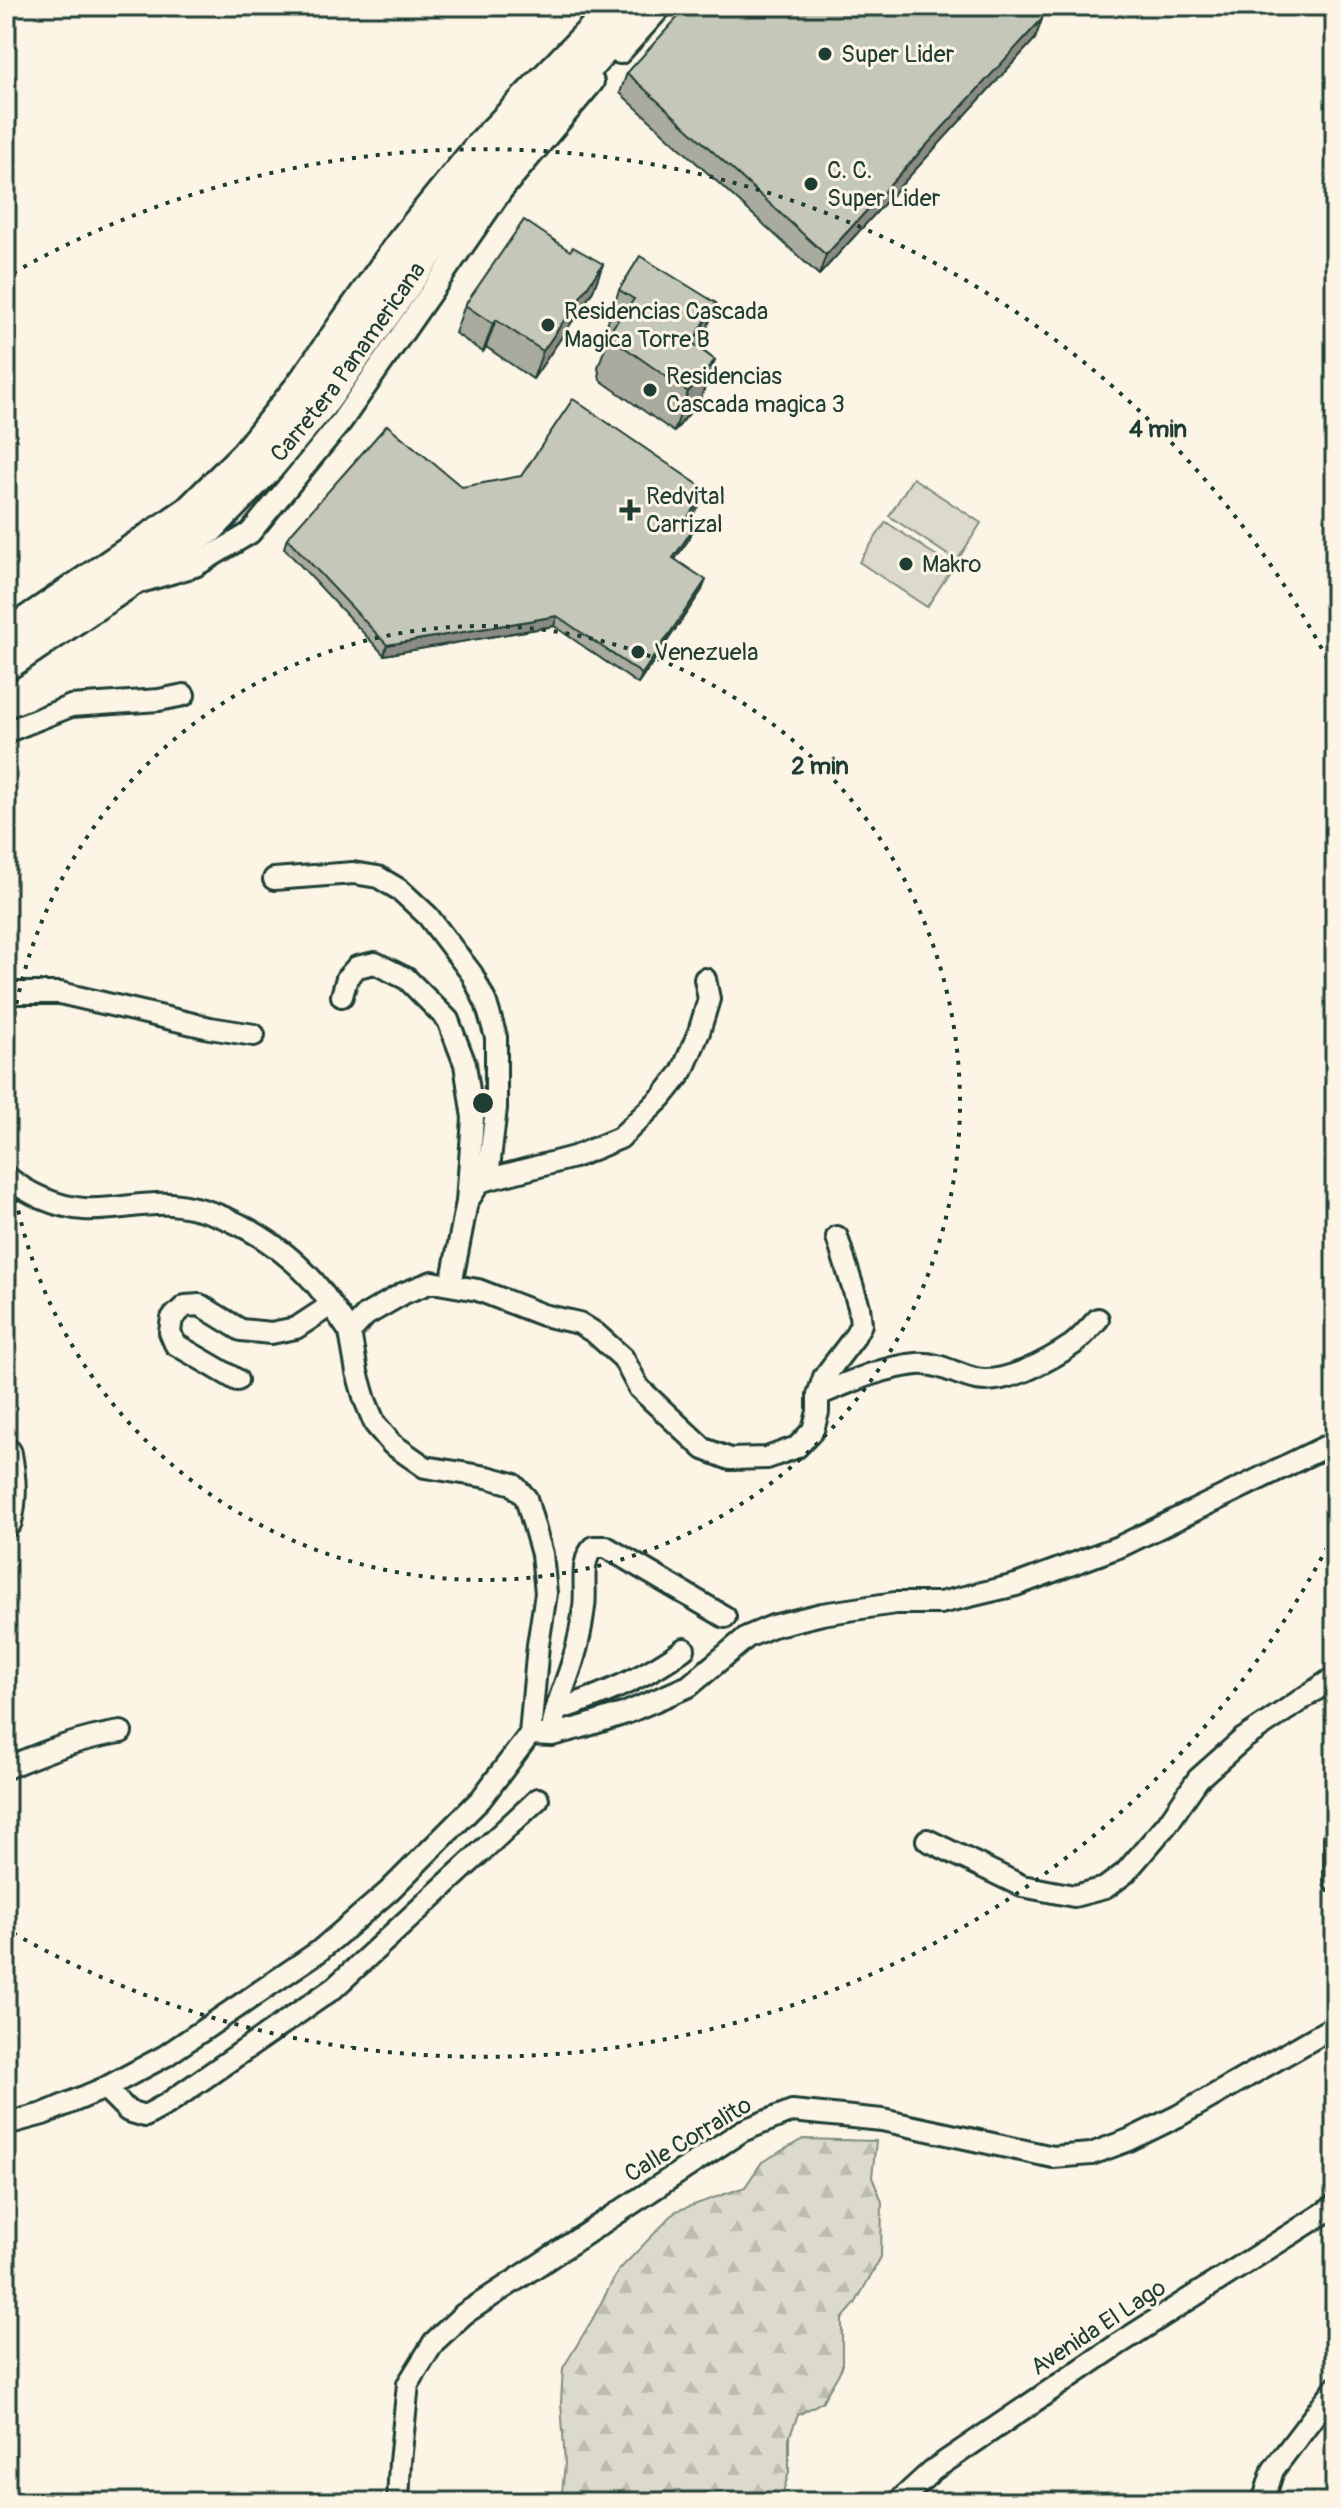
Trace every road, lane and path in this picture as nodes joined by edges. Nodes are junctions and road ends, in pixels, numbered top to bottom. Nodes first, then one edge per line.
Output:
1 (616, 6) edge
2 (642, 6) edge
3 (662, 6) edge
4 (121, 588) junction
5 (6, 636) edge
6 (6, 665) edge
7 (184, 695) dead end
8 (6, 732) edge
9 (274, 879) dead end
10 (705, 979) dead end
11 (6, 993) edge
12 (342, 996) dead end
13 (254, 1035) dead end
14 (6, 1176) edge
15 (482, 1181) junction
16 (467, 1202) junction
17 (837, 1237) dead end
18 (451, 1285) junction
19 (331, 1305) junction
20 (1098, 1319) dead end
21 (350, 1332) junction
22 (237, 1380) dead end
23 (818, 1395) junction
24 (1335, 1442) edge
25 (6, 1454) edge
26 (6, 1521) edge
27 (725, 1617) dead end
28 (684, 1649) dead end
29 (1335, 1677) edge
30 (557, 1710) junction
31 (121, 1732) dead end
32 (530, 1734) junction
33 (552, 1735) junction
34 (6, 1768) edge
35 (538, 1799) dead end
36 (1335, 1837) edge
37 (927, 1840) dead end
38 (1335, 1881) edge
39 (1335, 2026) edge
40 (105, 2088) junction
41 (6, 2124) edge
42 (1335, 2206) edge
43 (1335, 2388) edge
44 (398, 2502) edge
45 (898, 2502) edge
46 (1263, 2502) edge

1 - 5 main road, Carretera Panamericana
2 - 4 main road, Carretera Panamericana
3 - 4 street
4 - 6 main road, Carretera Panamericana
7 - 8 street
9 - 15 street
10 - 15 street
11 - 13 street
12 - 16 street
14 - 19 street
15 - 16 street
16 - 18 street
17 - 23 street
18 - 21 street
18 - 23 street
19 - 21 street
19 - 22 street
20 - 23 street
21 - 32 street
24 - 33 street
25 - 26 main road
27 - 30 street
28 - 30 street
29 - 37 street
30 - 33 street
31 - 34 street
32 - 33 street
32 - 40 street
35 - 40 street
36 - 38 street
39 - 44 street, Calle Corralito
40 - 41 street
42 - 45 street, Avenida El Lago
43 - 46 street

